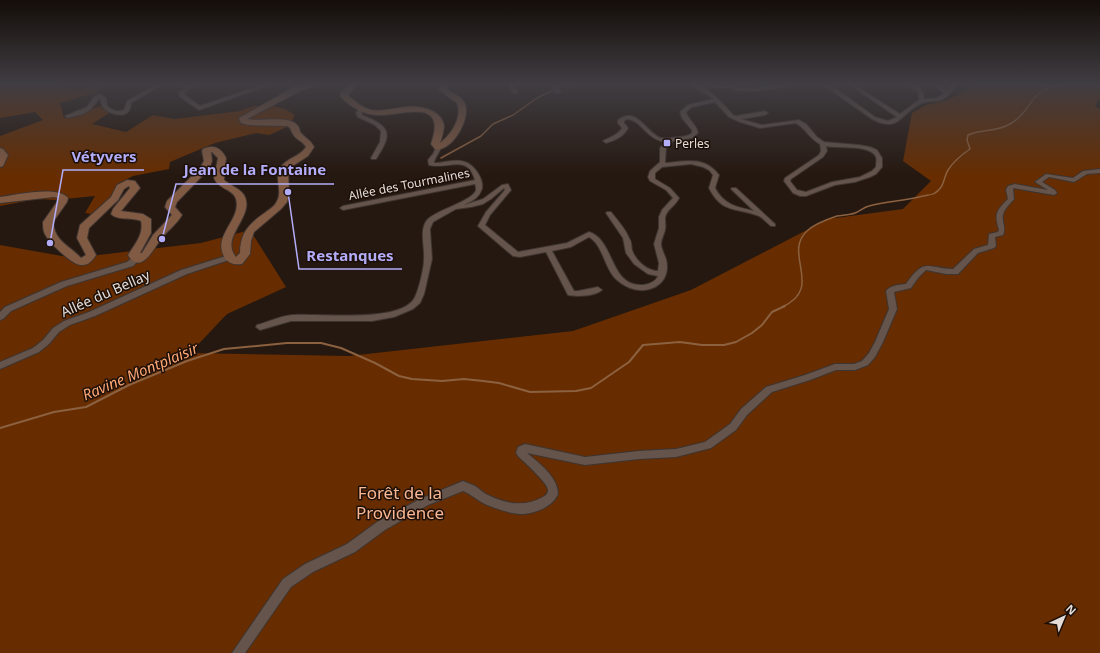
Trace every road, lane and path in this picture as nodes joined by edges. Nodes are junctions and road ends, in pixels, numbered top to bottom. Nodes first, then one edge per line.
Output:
1 (73, 114) edge
2 (249, 114) edge
3 (359, 114) edge
4 (431, 114) edge
5 (461, 114) edge
6 (683, 114) edge
7 (731, 114) edge
8 (756, 114) edge
9 (869, 114) edge
10 (897, 114) edge
11 (904, 114) edge
12 (68, 116) dead end
13 (901, 117) junction
14 (735, 118) junction
15 (606, 141) dead end
16 (670, 141) junction
17 (823, 144) junction
18 (439, 146) junction
19 (0, 151) edge
20 (374, 158) dead end
21 (0, 164) edge
22 (660, 165) junction
23 (1100, 171) edge
24 (479, 181) junction
25 (734, 189) dead end
26 (0, 200) edge
27 (343, 208) dead end
28 (452, 208) junction
29 (609, 213) dead end
30 (762, 215) junction
31 (773, 225) dead end
32 (548, 250) junction
33 (230, 257) junction
34 (136, 259) junction
35 (663, 269) junction
36 (598, 290) dead end
37 (0, 317) edge
38 (260, 327) dead end
39 (0, 366) edge
40 (238, 653) edge

1 - 12 street
2 - 33 main road
3 - 20 street
4 - 18 main road
5 - 18 main road
6 - 16 street
7 - 14 street
8 - 14 street
9 - 13 street
10 - 13 street
11 - 13 street
14 - 17 street
15 - 16 street
16 - 22 street
17 - 17 street
18 - 24 street, Allée des Tourmalines
19 - 21 main road
22 - 30 street
22 - 35 street
23 - 40 street
24 - 27 street, Allée des Tourmalines
24 - 28 street, Allée des Tourmalines
25 - 30 street
26 - 34 main road
28 - 32 street
28 - 38 street, Allée des Tourmalines
29 - 35 street
30 - 31 street
32 - 35 street
32 - 36 street
33 - 34 main road
33 - 39 street, Allée du Bellay
34 - 37 street

